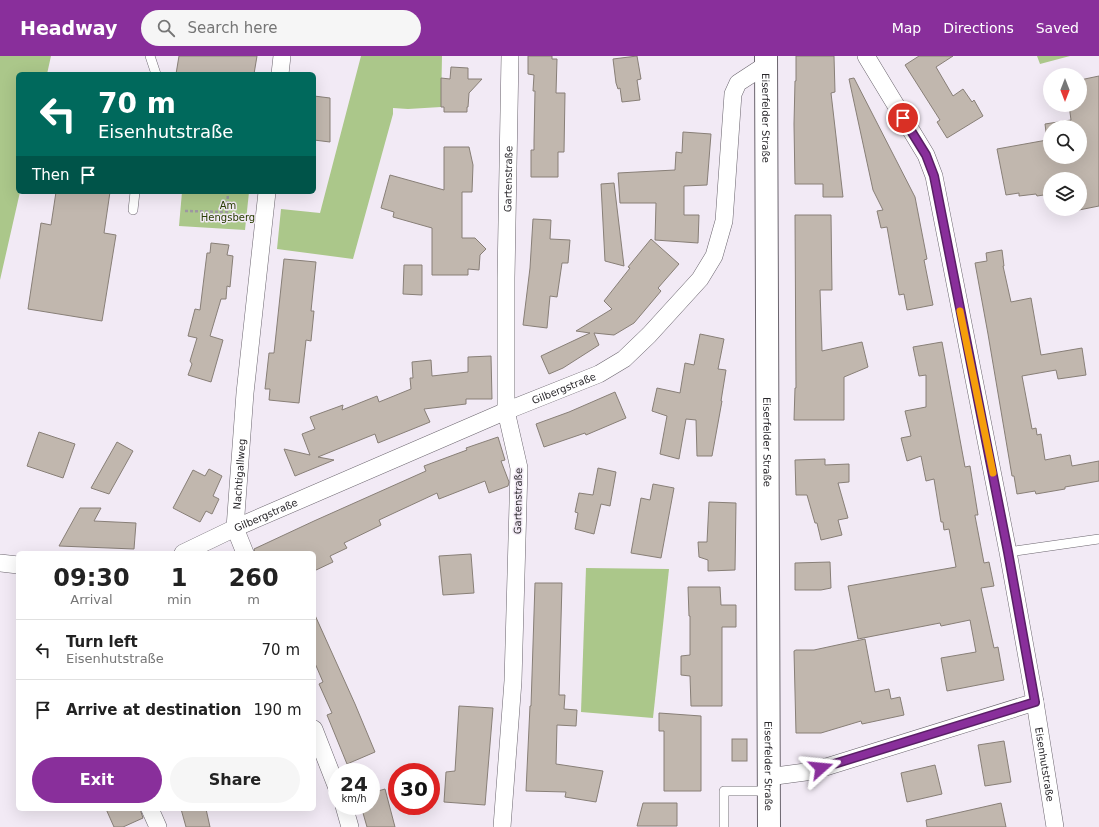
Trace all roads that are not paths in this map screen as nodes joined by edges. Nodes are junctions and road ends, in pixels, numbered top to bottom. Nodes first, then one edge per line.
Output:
1 (150, 56) edge
2 (282, 56) edge
3 (510, 56) edge
4 (866, 56) edge
5 (766, 60) edge
6 (155, 72) edge
7 (280, 72) edge
8 (135, 194) edge
9 (267, 194) edge
10 (133, 210) dead end
11 (506, 411) junction
12 (235, 528) junction
13 (1099, 539) edge
14 (187, 551) edge
15 (244, 551) edge
16 (1008, 552) junction
17 (0, 563) edge
18 (16, 564) edge
19 (1035, 702) junction
20 (316, 734) edge
21 (328, 765) edge
22 (768, 784) junction
23 (151, 811) edge
24 (347, 815) edge
25 (158, 827) edge
26 (350, 827) edge
27 (502, 827) edge
28 (724, 827) edge
29 (769, 827) edge
30 (1055, 827) edge

1 - 6 lane
2 - 7 street
3 - 11 street, Gartenstraße
4 - 16 street, Eisenhutstraße
5 - 11 street, Gilbergstraße
5 - 22 main road, Eiserfelder Straße
8 - 10 lane
9 - 12 street, Nachtigallweg
11 - 12 street, Gilbergstraße
11 - 27 street, Gartenstraße
12 - 14 street, Gilbergstraße
12 - 15 street, Nachtigallweg
13 - 16 lane
16 - 19 street, Eisenhutstraße
17 - 18 street
19 - 22 street
19 - 30 street, Eisenhutstraße
20 - 21 street
22 - 28 lane
22 - 29 main road, Eiserfelder Straße
23 - 25 street
24 - 26 street

